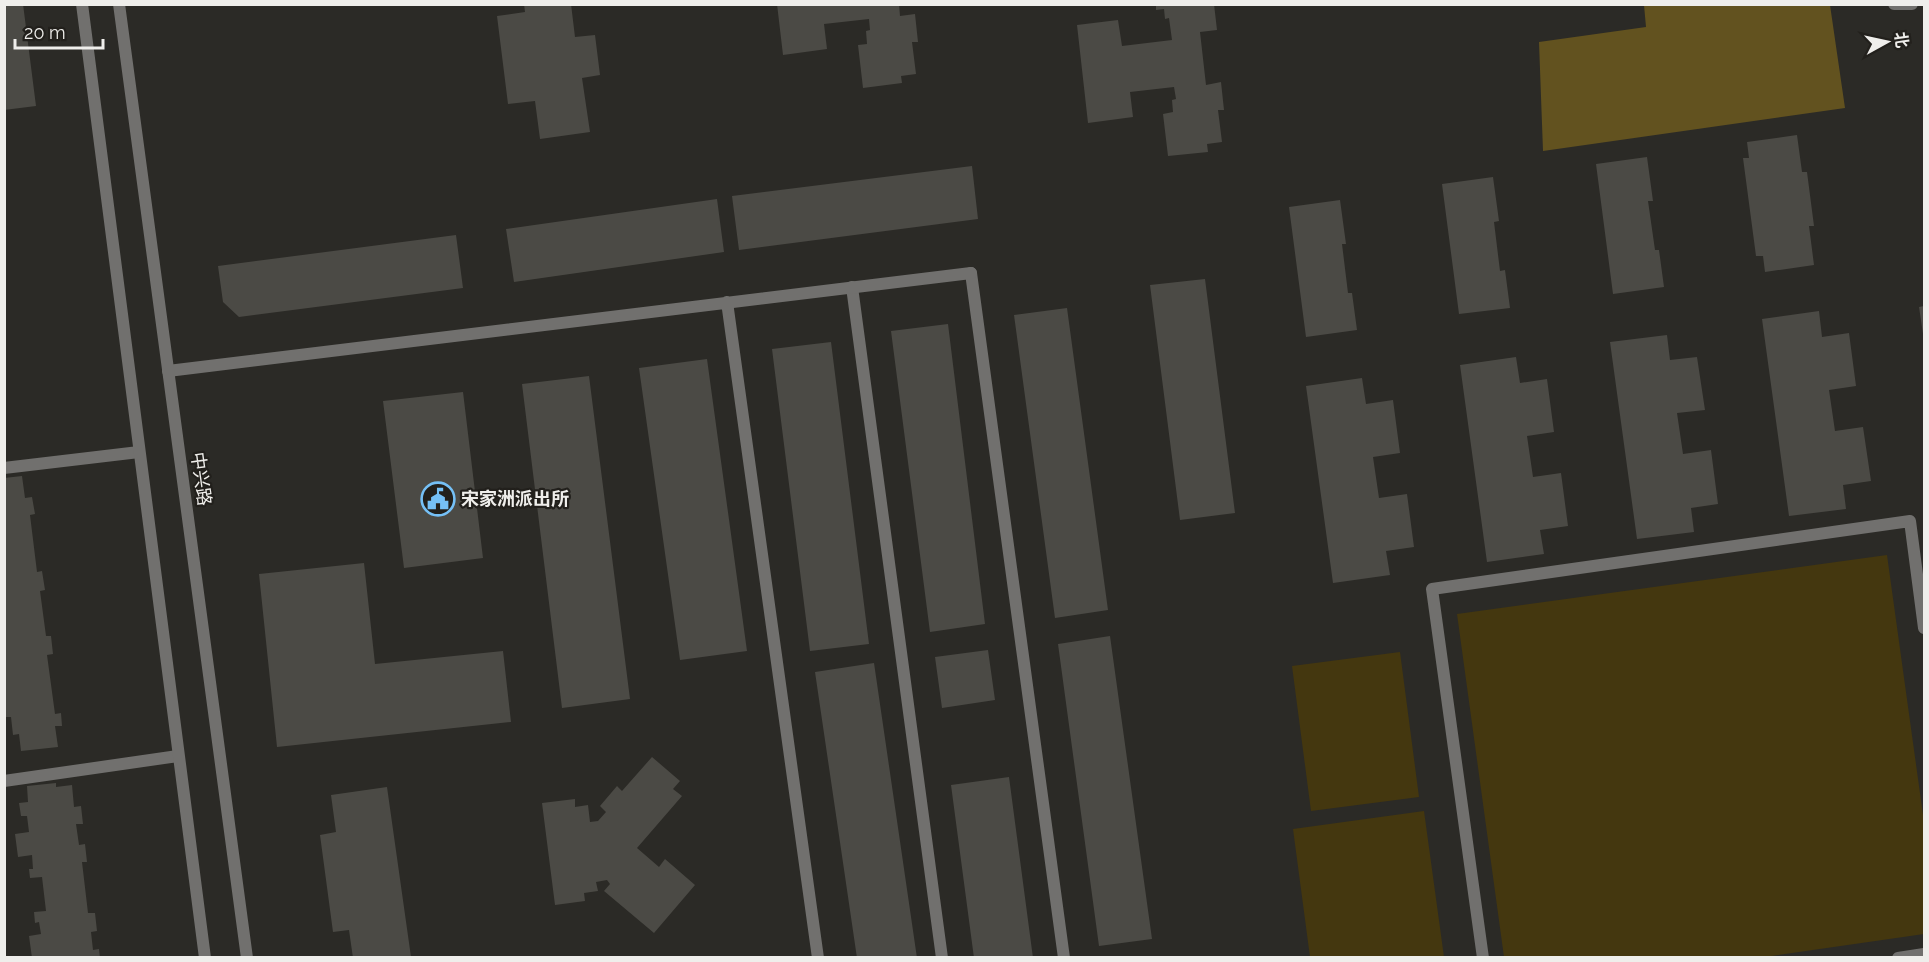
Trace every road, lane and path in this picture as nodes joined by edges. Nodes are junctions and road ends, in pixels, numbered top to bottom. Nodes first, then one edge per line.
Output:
1 (82, 4) edge
2 (119, 4) edge
3 (1894, 4) edge
4 (1912, 4) edge
5 (852, 287) junction
6 (727, 303) junction
7 (168, 371) junction
8 (139, 452) junction
9 (4, 468) edge
10 (1924, 628) edge
11 (178, 756) junction
12 (4, 781) edge
13 (1924, 954) edge
14 (205, 957) edge
15 (247, 957) edge
16 (818, 957) edge
17 (942, 957) edge
18 (1064, 957) edge
19 (1483, 957) edge
20 (1898, 957) edge

1 - 8 street
2 - 7 street, 中兴路
3 - 4 street
5 - 6 street
5 - 17 street
5 - 18 street
6 - 7 street
6 - 16 street
7 - 15 street, 中兴路
8 - 9 street
8 - 11 street
10 - 19 street
11 - 12 street
11 - 14 street
13 - 20 street

